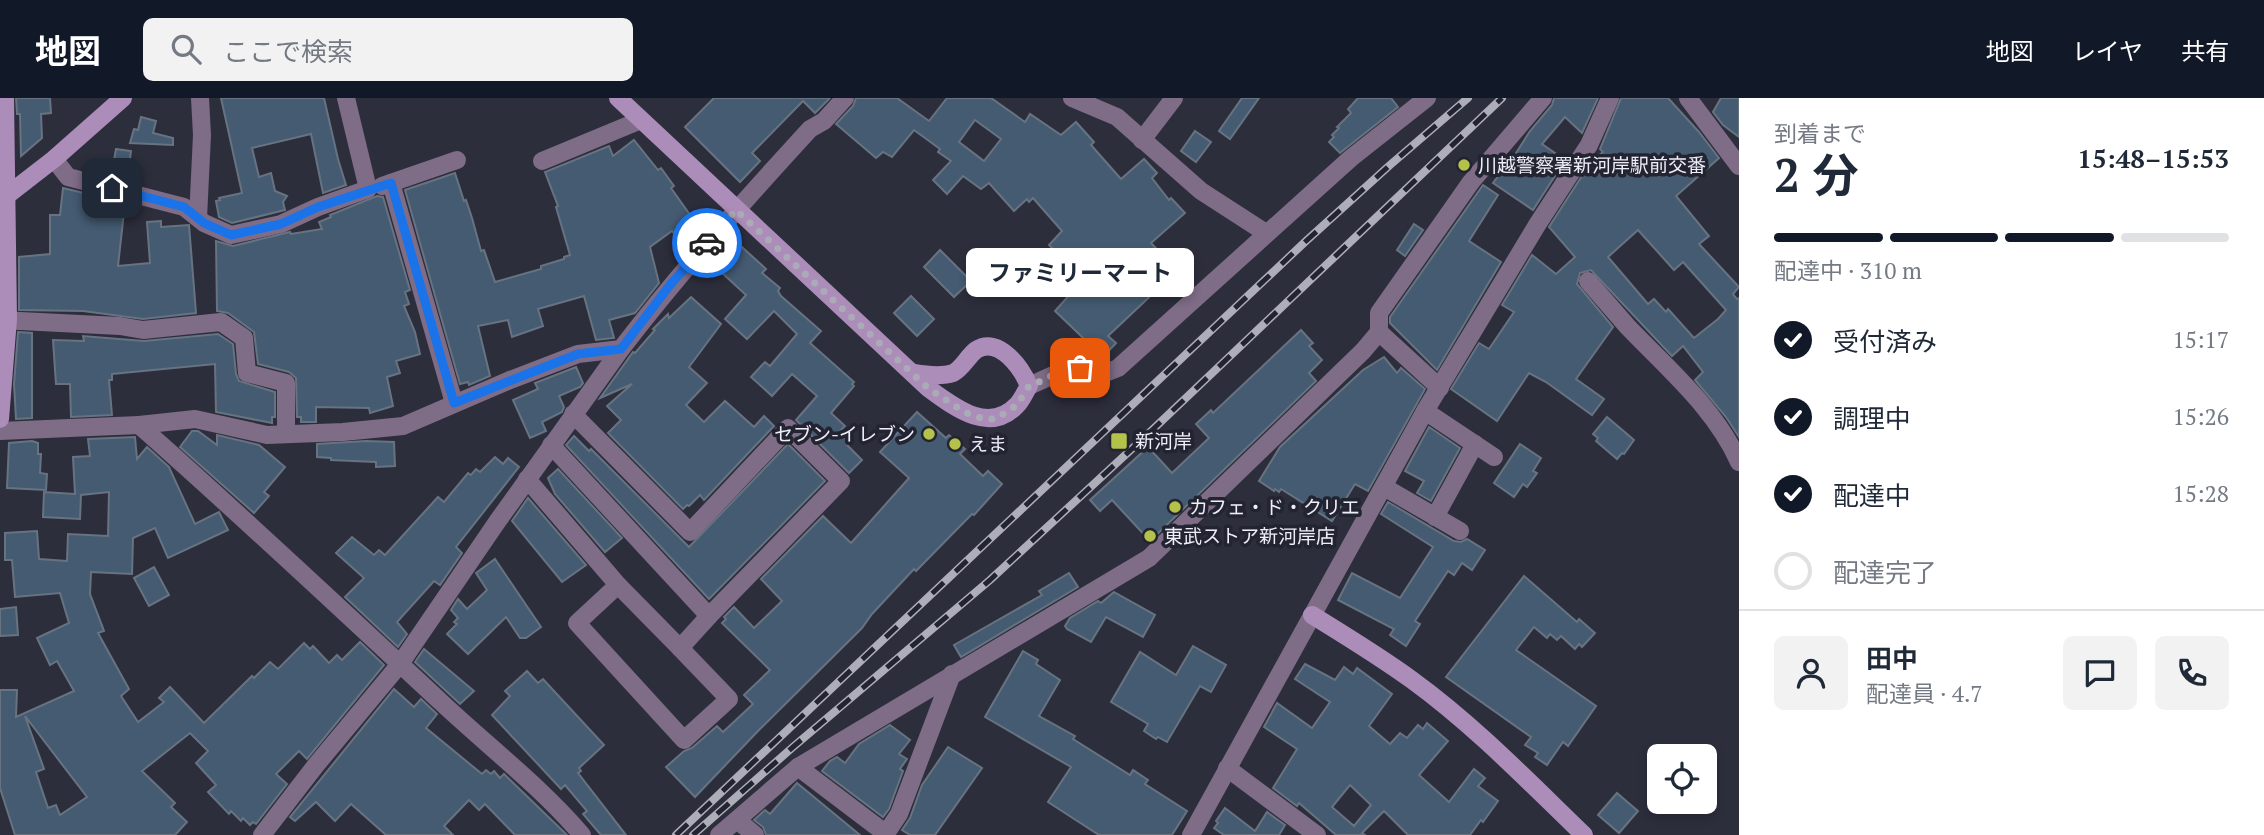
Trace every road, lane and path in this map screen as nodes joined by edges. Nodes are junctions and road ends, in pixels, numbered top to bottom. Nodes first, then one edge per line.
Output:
1 (5, 98) edge
2 (123, 98) edge
3 (200, 98) edge
4 (346, 98) edge
5 (618, 98) edge
6 (845, 98) edge
7 (1072, 98) edge
8 (1174, 98) edge
9 (1543, 98) edge
10 (1610, 98) edge
11 (1688, 98) edge
12 (1417, 101) edge
13 (641, 120) junction
14 (1142, 140) junction
15 (54, 159) junction
16 (457, 160) dead end
17 (542, 161) dead end
18 (1739, 166) edge
19 (391, 183) junction
20 (368, 189) junction
21 (3, 199) edge
22 (736, 210) junction
23 (198, 218) junction
24 (1266, 233) junction
25 (1588, 281) dead end
26 (4, 319) edge
27 (1379, 332) junction
28 (621, 349) junction
29 (915, 373) junction
30 (1029, 386) junction
31 (1440, 388) junction
32 (454, 403) junction
33 (1424, 411) junction
34 (573, 414) junction
35 (0, 419) edge
36 (139, 425) junction
37 (0, 431) edge
38 (286, 434) junction
39 (1475, 444) junction
40 (551, 445) junction
41 (1494, 457) dead end
42 (1739, 462) edge
43 (527, 480) junction
44 (1384, 487) junction
45 (1435, 517) junction
46 (1460, 531) dead end
47 (618, 585) junction
48 (1312, 615) junction
49 (709, 617) junction
50 (680, 648) junction
51 (400, 664) junction
52 (952, 674) junction
53 (798, 767) junction
54 (1227, 768) junction
55 (737, 820) junction
56 (885, 834) edge
57 (262, 835) edge
58 (582, 835) edge
59 (719, 835) edge
60 (755, 835) edge
61 (1191, 835) edge
62 (1317, 835) edge
63 (1584, 835) edge

1 - 21 street
2 - 15 street
3 - 23 street
4 - 20 street
5 - 13 street
6 - 22 street
7 - 14 street
8 - 14 street
9 - 27 street
10 - 31 street
11 - 18 street
12 - 24 street
13 - 17 street
13 - 22 street
14 - 24 street
15 - 21 street
15 - 23 street
16 - 19 street
19 - 20 street
19 - 32 street
20 - 23 street
21 - 26 street
22 - 28 street
22 - 29 street
24 - 30 street
25 - 42 street
26 - 35 street
26 - 38 street
27 - 31 street
27 - 52 street
28 - 32 street
28 - 34 street
29 - 30 street
29 - 30 street
31 - 33 street
32 - 38 street
33 - 39 street
33 - 44 street
34 - 40 street
34 - 49 street
36 - 37 street
36 - 38 street
36 - 51 street
39 - 41 street
39 - 45 street
40 - 43 street
40 - 49 street
43 - 47 street
43 - 51 street
44 - 45 street
44 - 48 street
45 - 46 street
47 - 50 street
47 - 50 street
48 - 54 street
48 - 63 street
49 - 50 street
51 - 57 street
51 - 58 street
52 - 53 street
52 - 56 street
53 - 55 street
53 - 56 street
54 - 61 street
54 - 62 street
55 - 59 street
55 - 60 street

